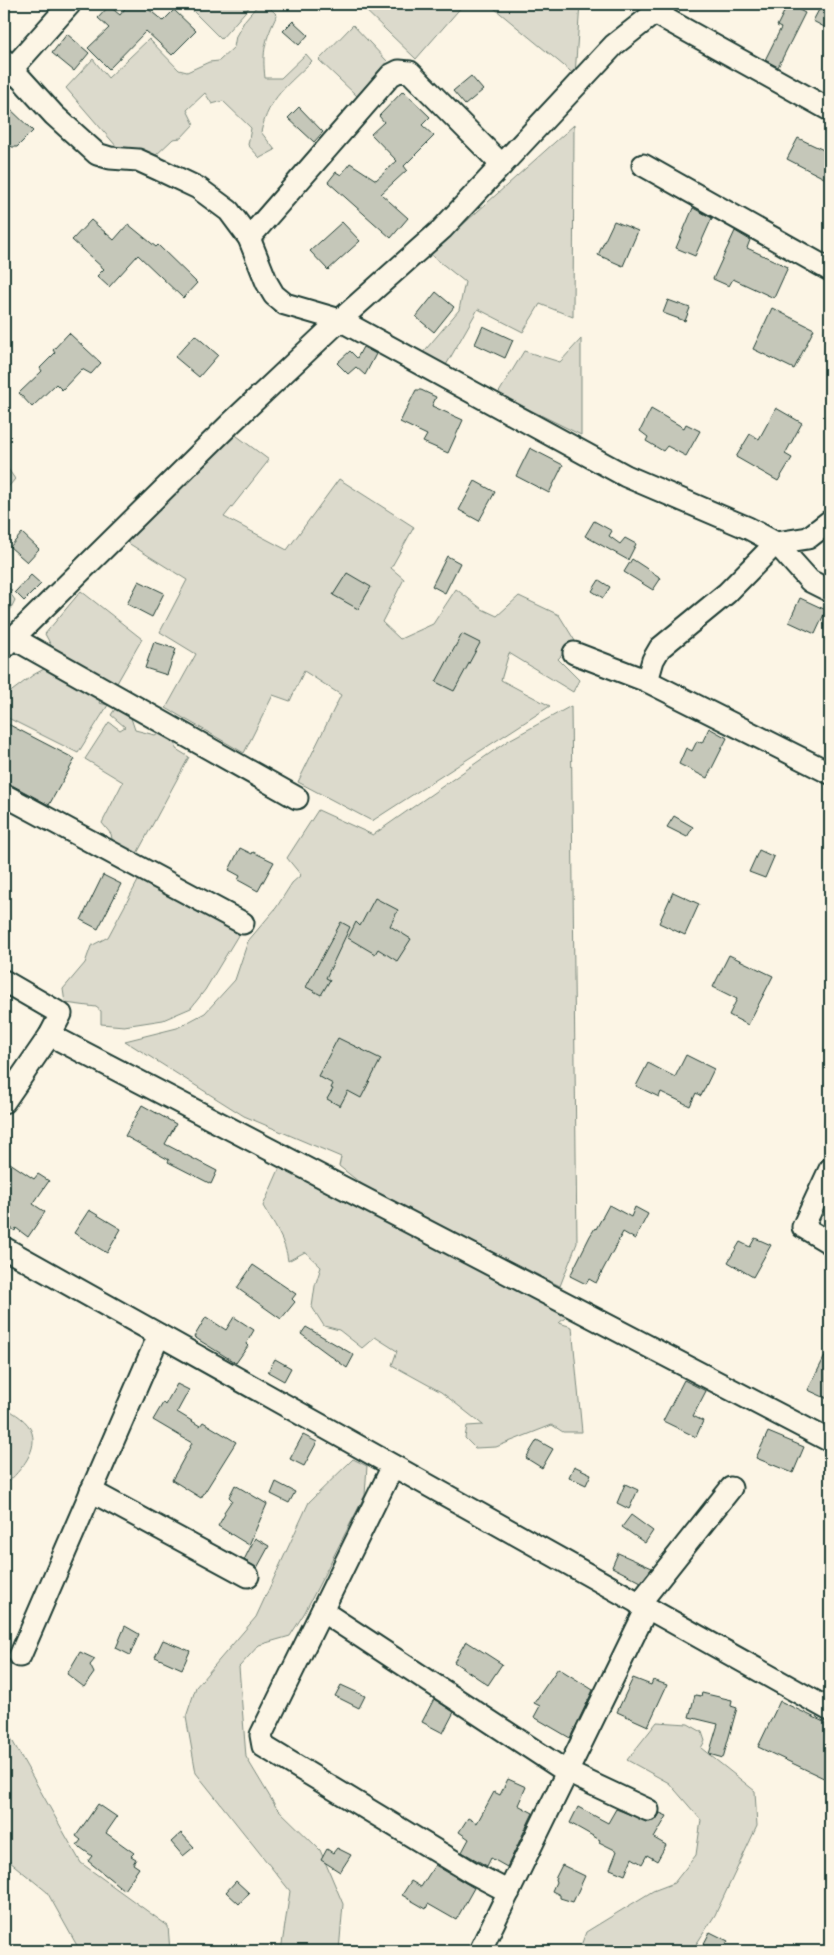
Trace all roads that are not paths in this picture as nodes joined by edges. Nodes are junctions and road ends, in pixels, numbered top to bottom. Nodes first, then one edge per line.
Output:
1 (70, 4) edge
2 (660, 8) edge
3 (7, 69) edge
4 (830, 110) edge
5 (502, 165) junction
6 (643, 165) dead end
7 (249, 238) junction
8 (830, 270) edge
9 (340, 320) junction
10 (830, 521) edge
11 (776, 543) junction
12 (830, 591) edge
13 (8, 643) edge
14 (574, 653) dead end
15 (647, 680) junction
16 (830, 773) edge
17 (4, 795) edge
18 (297, 798) dead end
19 (243, 924) dead end
20 (4, 981) edge
21 (50, 1035) junction
22 (4, 1102) edge
23 (830, 1169) edge
24 (830, 1243) edge
25 (4, 1248) edge
26 (158, 1335) junction
27 (830, 1441) edge
28 (393, 1466) junction
29 (730, 1488) dead end
30 (91, 1491) junction
31 (248, 1576) dead end
32 (643, 1606) junction
33 (322, 1611) junction
34 (20, 1656) dead end
35 (830, 1710) edge
36 (567, 1772) junction
37 (648, 1810) dead end
38 (509, 1892) junction
39 (480, 1951) edge

1 - 3 street
2 - 4 street
2 - 5 street
3 - 7 street
5 - 7 street
5 - 9 street
6 - 8 street
7 - 9 street
9 - 11 street
9 - 13 street
10 - 11 street
11 - 12 street
11 - 15 street
13 - 18 street
14 - 15 street
15 - 16 street
17 - 19 street
20 - 21 street
21 - 22 street
21 - 27 street
23 - 24 street
25 - 26 street
26 - 28 street
26 - 30 street
28 - 32 street
28 - 33 street
29 - 32 street
30 - 31 street
30 - 34 street
32 - 35 street
32 - 36 street
33 - 36 street
33 - 38 street
36 - 37 street
36 - 38 street
38 - 39 street

